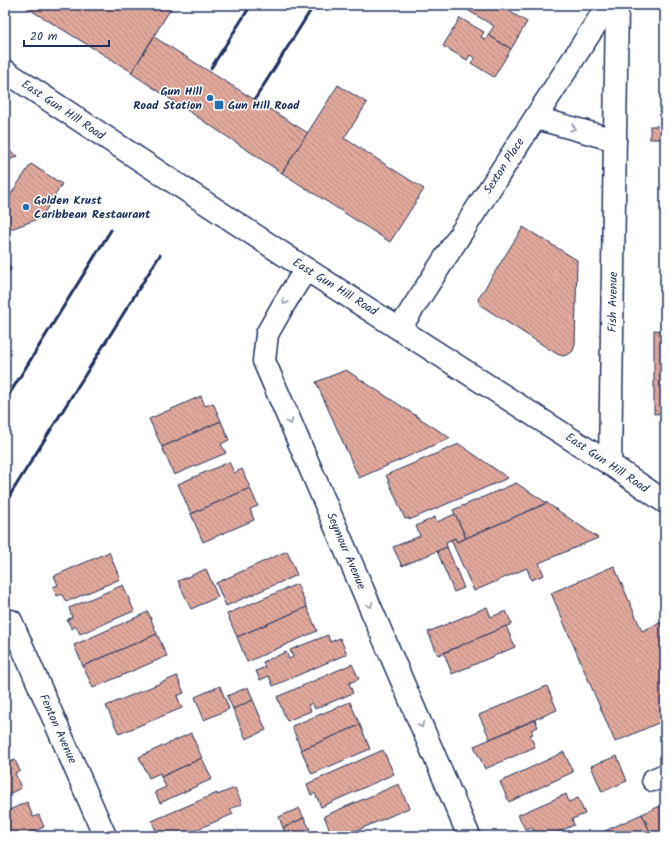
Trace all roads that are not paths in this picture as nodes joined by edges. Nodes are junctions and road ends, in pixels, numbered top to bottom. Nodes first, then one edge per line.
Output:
1 (608, 5) edge
2 (617, 5) edge
3 (5, 71) edge
4 (536, 118) junction
5 (615, 140) junction
6 (306, 269) junction
7 (400, 328) junction
8 (610, 464) junction
9 (665, 502) edge
10 (11, 621) dead end
11 (105, 836) edge
12 (469, 836) edge

1 - 4 street, Sexton Place
2 - 5 street, Fish Avenue
3 - 6 street, East Gun Hill Road
4 -> 5 street
4 - 7 street, Sexton Place
5 - 8 street, Fish Avenue
6 - 7 street, East Gun Hill Road
6 -> 12 street, Seymour Avenue
7 - 8 street, East Gun Hill Road
8 - 9 street, East Gun Hill Road
10 - 11 street, Fenton Avenue

